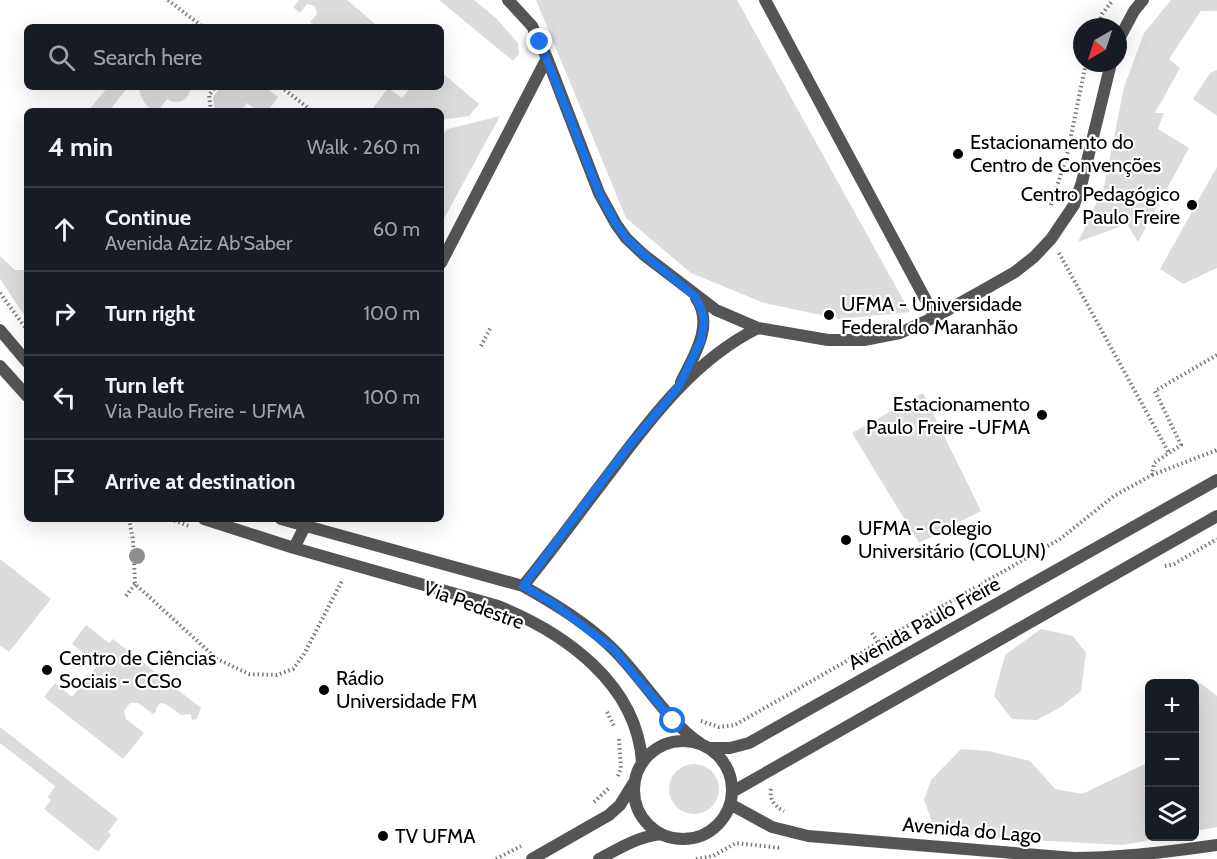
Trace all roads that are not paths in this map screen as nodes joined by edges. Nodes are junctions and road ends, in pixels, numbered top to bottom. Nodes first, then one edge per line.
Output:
1 (508, 0) edge
2 (765, 0) edge
3 (1143, 0) edge
4 (1127, 24) edge
5 (547, 57) junction
6 (1109, 72) edge
7 (444, 257) edge
8 (695, 296) junction
9 (935, 317) junction
10 (758, 327) junction
11 (0, 330) edge
12 (24, 359) edge
13 (0, 366) edge
14 (679, 386) junction
15 (24, 393) edge
16 (1217, 480) edge
17 (1217, 516) edge
18 (213, 522) edge
19 (307, 523) edge
20 (294, 548) junction
21 (523, 586) junction
22 (704, 746) junction
23 (642, 762) junction
24 (634, 780) junction
25 (731, 798) junction
26 (661, 834) junction
27 (1217, 845) edge
28 (532, 859) edge
29 (599, 859) edge

1 - 5 street
2 - 9 street
3 - 4 street
5 - 7 street
5 - 8 street
6 - 9 street
8 - 10 street
8 - 14 street
9 - 10 street
10 - 14 street
11 - 12 street
13 - 15 street
14 - 21 street
16 - 22 street, Avenida Paulo Freire
17 - 25 street
18 - 20 street
19 - 20 street
19 - 21 street
20 - 23 street
21 - 22 street
22 - 23 street
22 - 25 street
23 - 24 street
24 - 26 street
24 - 28 street
25 - 26 street
25 - 27 street, Avenida do Lago
26 - 29 street

